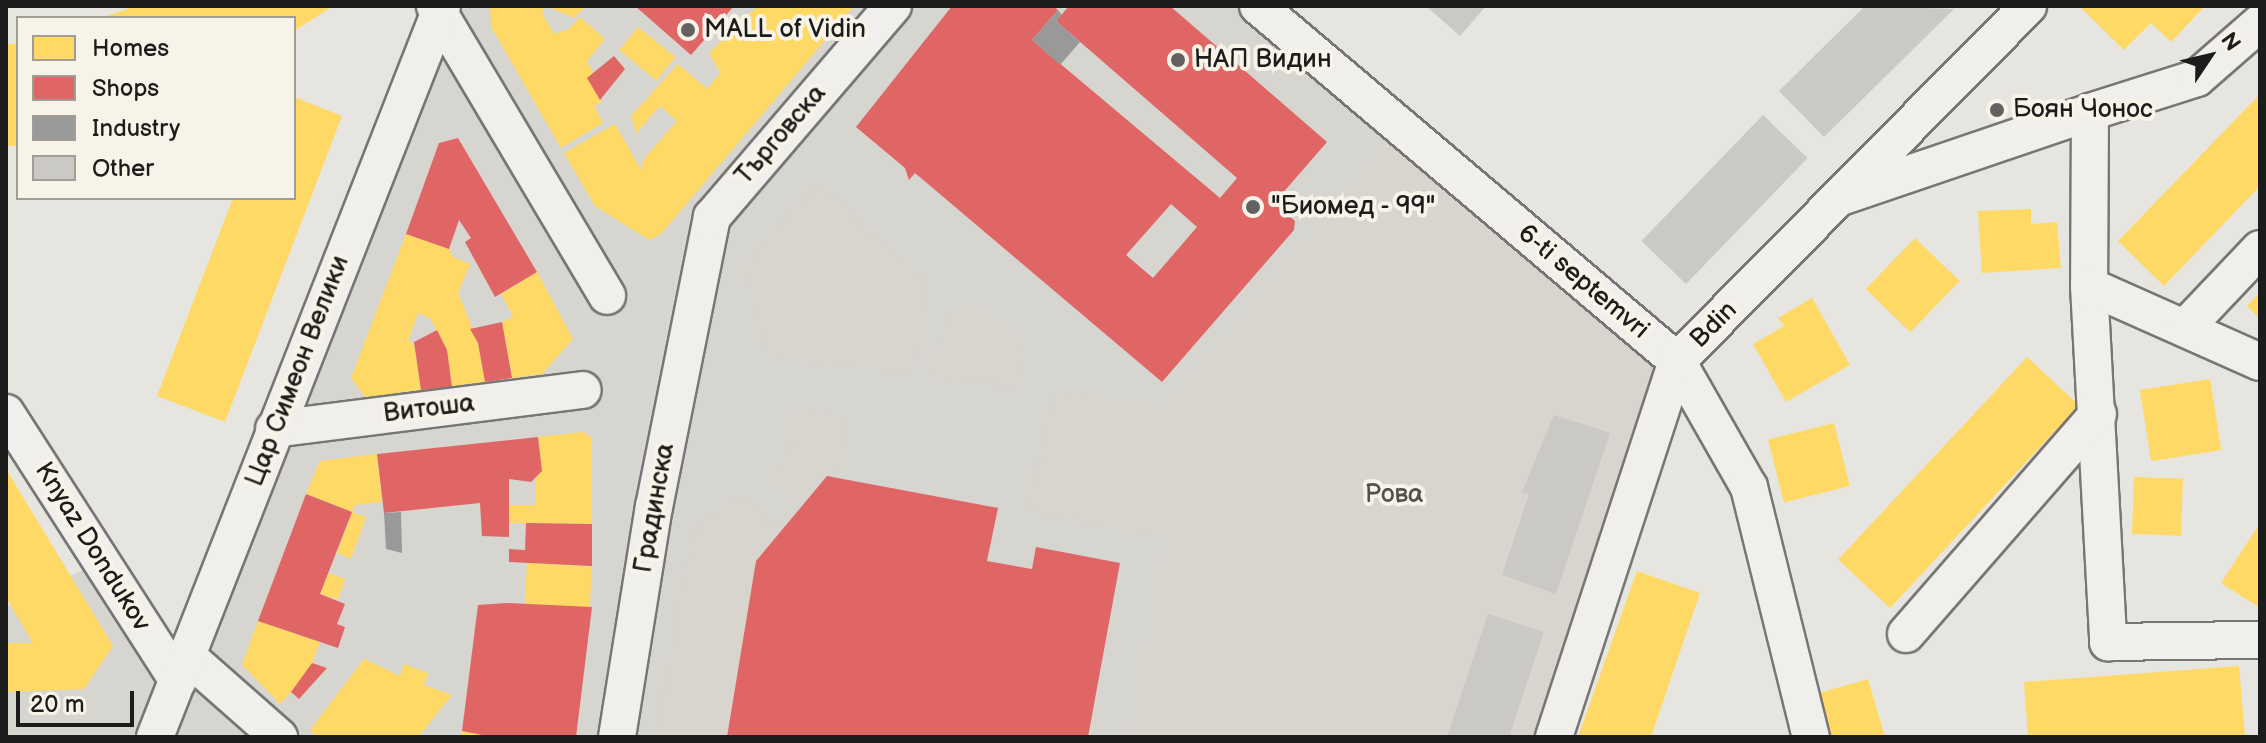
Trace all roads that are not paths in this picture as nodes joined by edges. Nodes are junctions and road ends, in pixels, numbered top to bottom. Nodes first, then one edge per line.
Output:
1 (893, 6) edge
2 (1258, 6) edge
3 (2028, 6) edge
4 (439, 8) edge
5 (2260, 23) edge
6 (2090, 112) junction
7 (1841, 197) junction
8 (2260, 249) edge
9 (696, 279) joint
10 (2089, 286) junction
11 (607, 296) dead end
12 (2185, 328) junction
13 (1677, 361) junction
14 (2260, 362) edge
15 (583, 390) dead end
16 (6, 413) edge
17 (2098, 414) junction
18 (274, 429) junction
19 (1906, 634) dead end
20 (2260, 640) edge
21 (182, 669) junction
22 (155, 737) edge
23 (279, 737) edge
24 (617, 737) edge
25 (1554, 737) edge
26 (1811, 737) edge

1 - 9 street, Търговска
2 - 13 street, 6-ti septemvri
3 - 7 street, Bdin
4 - 11 street
4 - 18 street, Цар Симеон Велики
5 - 6 street
6 - 7 street
6 - 10 street
7 - 13 street, Bdin
8 - 12 street
9 - 24 street, Градинска
10 - 12 street
10 - 17 street
12 - 14 street
13 - 25 street, Bdin
13 - 26 street, 6-ti septemvri
15 - 18 street, Витоша
16 - 21 street, Knyaz Dondukov
17 - 19 street
17 - 20 street
18 - 21 street, Цар Симеон Велики
21 - 22 street, Цар Симеон Велики
21 - 23 street, Knyaz Dondukov

